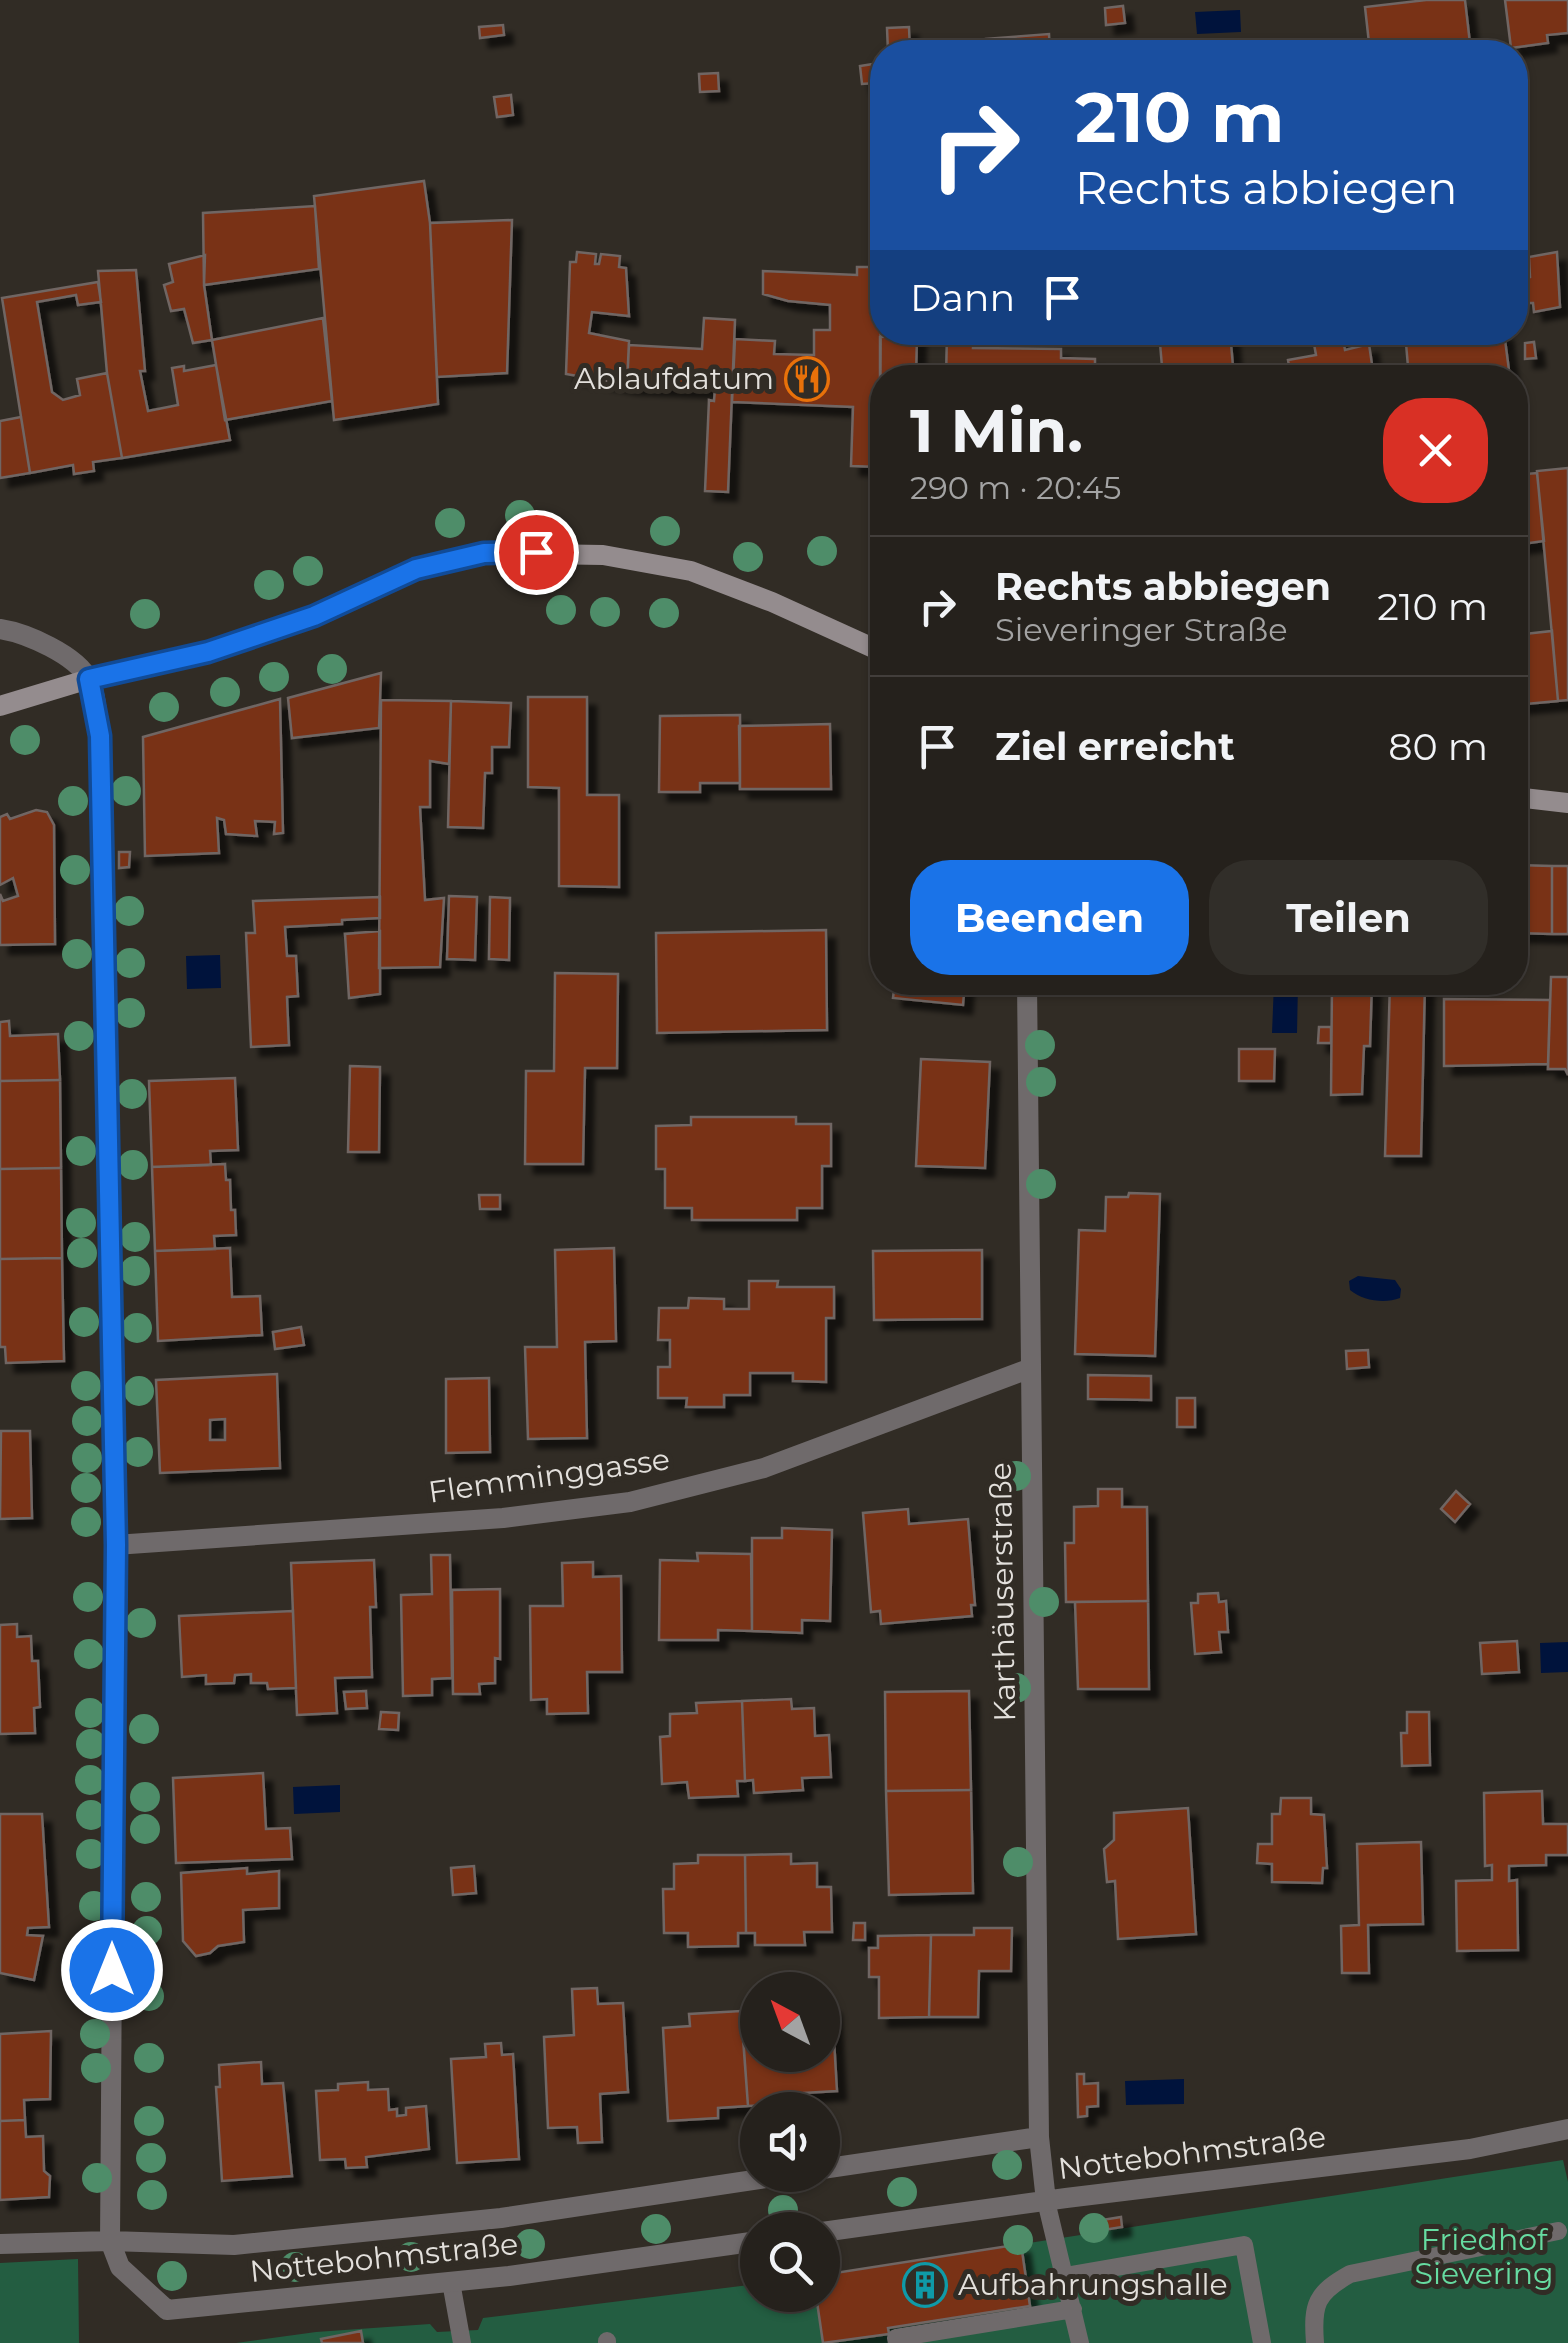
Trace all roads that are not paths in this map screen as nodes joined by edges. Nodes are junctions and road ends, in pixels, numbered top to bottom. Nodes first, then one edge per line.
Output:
1 (0, 629) edge
2 (870, 647) edge
3 (89, 679) junction
4 (0, 706) edge
5 (1528, 798) edge
6 (1568, 802) edge
7 (1028, 995) edge
8 (1031, 1368) junction
9 (116, 1545) junction
10 (1568, 2128) edge
11 (1039, 2137) junction
12 (840, 2167) edge
13 (740, 2182) edge
14 (1046, 2200) junction
15 (840, 2229) edge
16 (1558, 2232) dead end
17 (110, 2240) junction
18 (740, 2243) edge
19 (0, 2244) edge
20 (1065, 2276) junction
21 (450, 2282) junction
22 (1073, 2309) junction
23 (462, 2343) edge
24 (897, 2343) edge
25 (1080, 2343) edge
26 (1262, 2343) edge
27 (1315, 2343) edge

1 - 3 street
2 - 3 main road
3 - 4 main road
3 - 9 street
5 - 6 main road
7 - 8 street, Karthäuserstraße
8 - 9 street, Flemminggasse
8 - 11 street, Karthäuserstraße
9 - 17 street
10 - 14 street, Nottebohmstraße
11 - 12 street, Nottebohmstraße
11 - 14 street, Karthäuserstraße
13 - 17 street, Nottebohmstraße
14 - 15 street, Nottebohmstraße
14 - 20 lane
16 - 27 lane
17 - 19 street, Nottebohmstraße
17 - 21 street, Nottebohmstraße
18 - 21 street, Nottebohmstraße
20 - 22 lane
20 - 26 lane
21 - 23 lane
22 - 24 lane
22 - 25 lane

